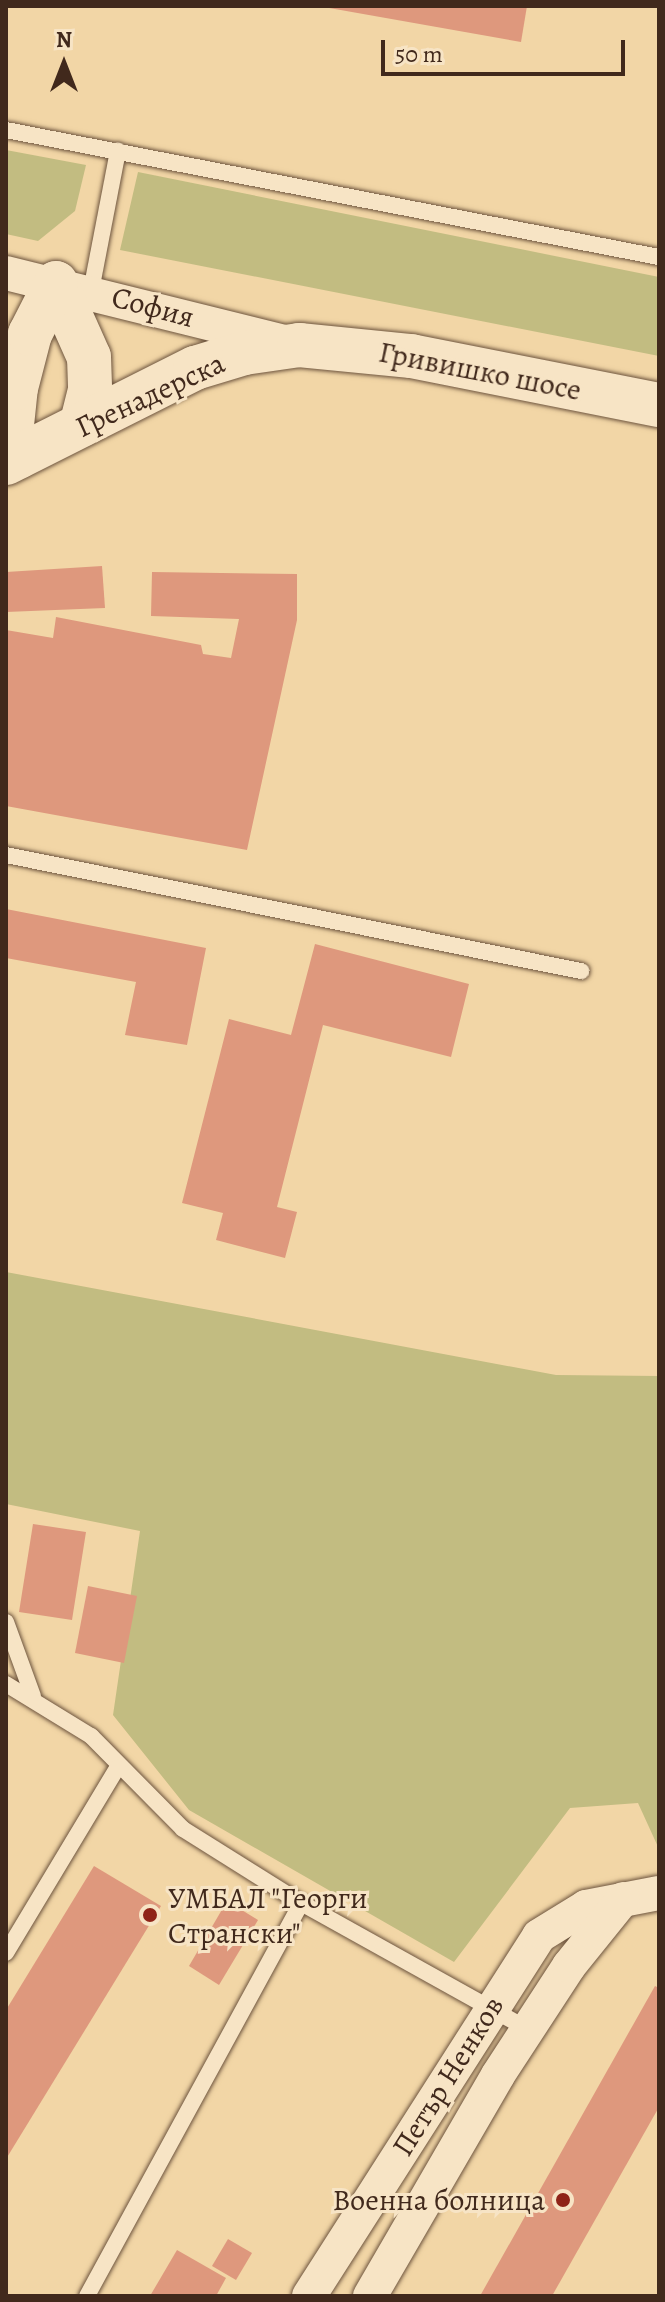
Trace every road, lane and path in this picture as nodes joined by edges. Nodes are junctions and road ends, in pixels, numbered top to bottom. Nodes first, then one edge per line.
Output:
1 (6, 130) edge
2 (118, 151) junction
3 (659, 257) edge
4 (6, 273) edge
5 (74, 287) junction
6 (299, 345) junction
7 (659, 405) edge
8 (81, 425) junction
9 (12, 460) edge
10 (6, 855) edge
11 (581, 971) dead end
12 (6, 1622) edge
13 (6, 1684) edge
14 (33, 1696) junction
15 (117, 1768) junction
16 (659, 1893) edge
17 (623, 1899) junction
18 (301, 1903) junction
19 (6, 1953) edge
20 (490, 2009) junction
21 (527, 2029) junction
22 (87, 2296) edge
23 (309, 2296) edge
24 (370, 2296) edge

1 - 2 lane
2 - 3 lane
2 - 5 lane
4 - 5 street, София
5 - 6 street, София
5 - 8 street
5 - 9 street
6 - 7 street, Гривишко шосе
6 - 8 street, Гренадерска
8 - 9 street, Гренадерска
10 - 11 lane
12 - 14 lane
13 - 14 lane
14 - 15 lane
15 - 18 lane
15 - 19 lane
16 - 17 street, Петър Ненков
17 - 20 street, Петър Ненков
17 - 21 street, Петър Ненков
18 - 20 lane
18 - 22 lane
20 - 21 lane
20 - 23 street, Петър Ненков
21 - 24 street, Петър Ненков

